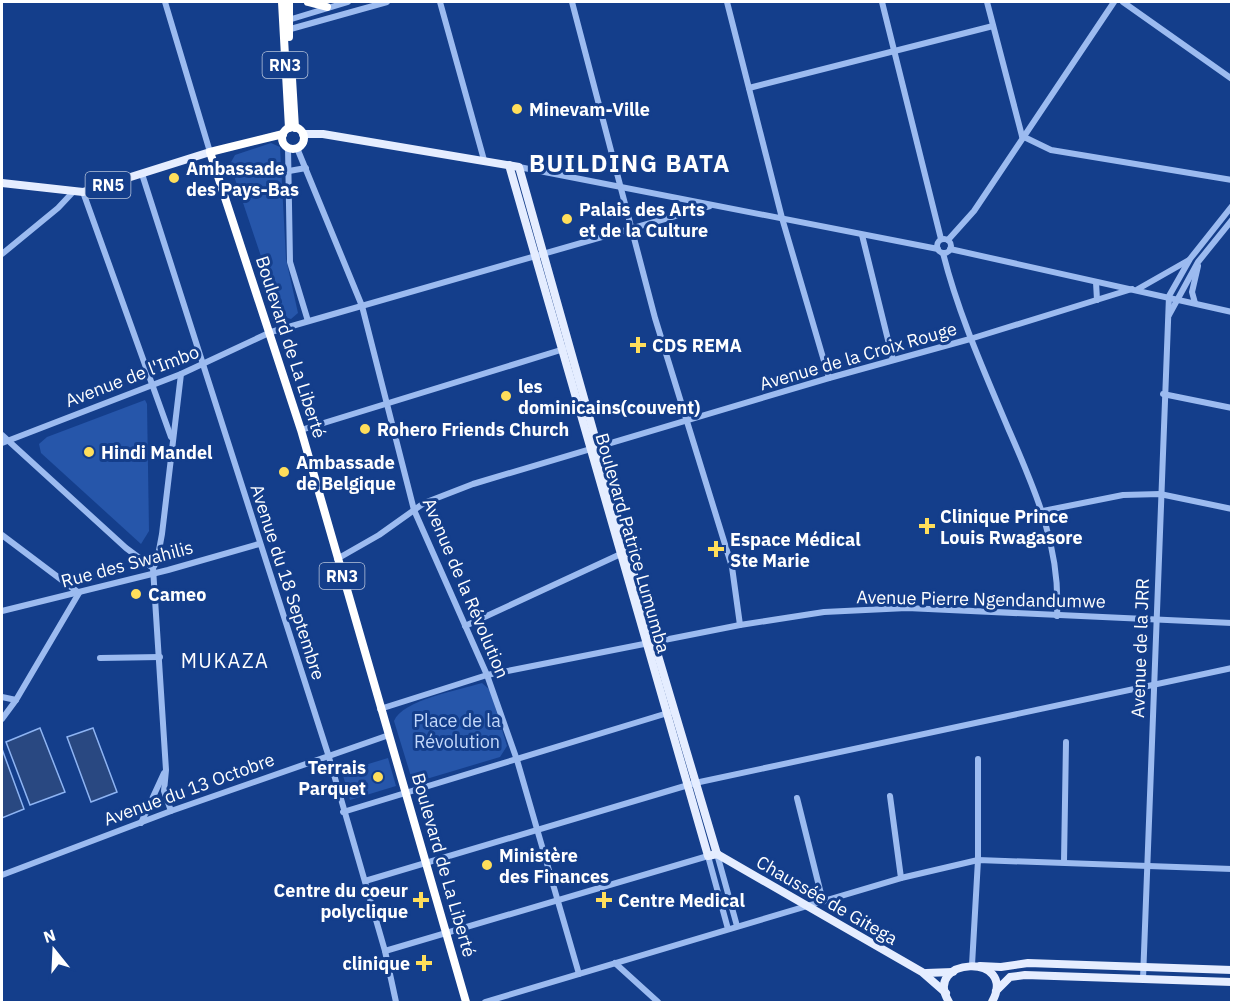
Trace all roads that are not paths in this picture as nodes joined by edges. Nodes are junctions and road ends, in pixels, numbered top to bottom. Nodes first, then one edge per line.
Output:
1 (165, 2) edge
2 (282, 2) edge
3 (289, 2) edge
4 (308, 2) edge
5 (348, 2) edge
6 (387, 2) edge
7 (440, 2) edge
8 (572, 2) edge
9 (727, 2) edge
10 (882, 2) edge
11 (987, 2) edge
12 (1113, 2) edge
13 (1123, 2) edge
14 (327, 7) junction
15 (315, 11) junction
16 (318, 21) junction
17 (286, 25) junction
18 (993, 26) junction
19 (893, 52) junction
20 (1232, 79) edge
21 (749, 88) junction
22 (289, 130) junction
23 (303, 134) junction
24 (1022, 136) junction
25 (292, 148) junction
26 (210, 152) junction
27 (484, 160) junction
28 (509, 165) junction
29 (519, 167) junction
30 (306, 168) junction
31 (289, 171) junction
32 (142, 174) junction
33 (1232, 180) edge
34 (2, 183) edge
35 (620, 188) junction
36 (73, 192) junction
37 (83, 192) junction
38 (710, 206) junction
39 (1232, 206) edge
40 (782, 218) junction
41 (1232, 220) edge
42 (630, 227) junction
43 (862, 235) junction
44 (944, 240) junction
45 (950, 249) junction
46 (940, 251) junction
47 (2, 254) edge
48 (538, 255) junction
49 (1190, 259) junction
50 (1198, 261) junction
51 (1096, 282) junction
52 (1134, 289) junction
53 (1169, 296) junction
54 (1178, 299) junction
55 (1097, 300) junction
56 (1195, 303) junction
57 (362, 306) junction
58 (1232, 312) edge
59 (1167, 318) junction
60 (308, 321) junction
61 (271, 332) junction
62 (970, 339) junction
63 (566, 349) junction
64 (893, 360) junction
65 (203, 365) junction
66 (181, 374) junction
67 (829, 378) junction
68 (151, 386) junction
69 (1163, 394) junction
70 (388, 405) junction
71 (1232, 408) edge
72 (686, 422) junction
73 (301, 430) junction
74 (2, 435) edge
75 (171, 439) junction
76 (5, 441) edge
77 (595, 449) junction
78 (1160, 494) junction
79 (1232, 509) edge
80 (414, 510) junction
81 (1043, 511) junction
82 (2, 535) edge
83 (259, 544) junction
84 (623, 553) junction
85 (337, 559) junction
86 (154, 571) junction
87 (80, 593) junction
88 (2, 611) edge
89 (1058, 616) junction
90 (1156, 618) junction
91 (1232, 623) edge
92 (740, 625) junction
93 (465, 626) junction
94 (650, 642) junction
95 (160, 657) junction
96 (99, 658) dead end
97 (1232, 668) edge
98 (488, 675) junction
99 (1153, 685) junction
100 (2, 697) edge
101 (16, 700) junction
102 (381, 709) junction
103 (670, 712) junction
104 (2, 719) edge
105 (389, 735) junction
106 (1066, 742) dead end
107 (328, 754) junction
108 (517, 759) junction
109 (978, 759) dead end
110 (166, 770) junction
111 (691, 784) junction
112 (405, 791) junction
113 (890, 796) dead end
114 (797, 798) dead end
115 (171, 811) junction
116 (343, 812) junction
117 (141, 823) junction
118 (538, 830) junction
119 (717, 854) junction
120 (708, 856) junction
121 (978, 860) junction
122 (427, 862) junction
123 (1064, 862) junction
124 (1148, 865) junction
125 (1232, 869) edge
126 (2, 875) edge
127 (901, 878) junction
128 (365, 881) junction
129 (558, 902) junction
130 (823, 902) junction
131 (807, 906) junction
132 (737, 926) junction
133 (728, 929) junction
134 (447, 935) junction
135 (385, 951) junction
136 (615, 963) junction
137 (976, 966) junction
138 (1143, 966) junction
139 (1232, 970) edge
140 (922, 972) junction
141 (953, 972) junction
142 (579, 974) junction
143 (1143, 979) junction
144 (1232, 982) edge
145 (996, 991) junction
146 (947, 999) edge
147 (396, 1002) edge
148 (466, 1002) edge
149 (485, 1002) edge
150 (658, 1002) edge
151 (992, 1002) edge

1 - 26 street
2 - 17 highway, RN3
3 - 17 highway, RN3
4 - 14 highway
5 - 14 street
6 - 16 street
7 - 27 street
8 - 35 street
9 - 21 street
10 - 19 street
11 - 18 street
12 - 24 street
13 - 20 street
14 - 15 street
15 - 16 street
15 - 17 street
16 - 17 street
17 - 22 highway, RN3
18 - 19 street
18 - 24 street
19 - 21 street
19 - 44 street
21 - 40 street
22 - 23 highway
22 - 25 highway, RN3
22 - 26 highway, RN5
23 - 25 highway
23 - 27 main road
24 - 33 street
24 - 44 street
25 - 30 street, Avenue de la Révolution
25 - 31 street
26 - 32 main road, RN5
26 - 61 highway, Boulevard de La Liberté / RN3
27 - 28 main road
28 - 29 main road
28 - 48 main road, Boulevard Patrice Lumumba
29 - 35 street
29 - 48 main road, Boulevard Patrice Lumumba
30 - 31 street
30 - 57 street, Avenue de la Révolution
31 - 60 street
32 - 37 main road, RN5
32 - 65 street, Avenue du 18 Septembre
34 - 36 main road, RN5
35 - 38 street
35 - 42 street
36 - 37 main road, RN5
36 - 47 street
37 - 68 street
38 - 40 street
38 - 42 street, Avenue de l'Imbo
39 - 49 street
40 - 43 street
40 - 67 street
41 - 50 street, Avenue de la JRR
42 - 48 street, Avenue de l'Imbo
42 - 72 street
43 - 46 street
43 - 64 street
44 - 45 street
44 - 46 street
45 - 46 street
45 - 51 street
46 - 62 street
48 - 57 street, Avenue de l'Imbo
48 - 63 main road, Boulevard Patrice Lumumba
49 - 52 street, Avenue de la Croix Rouge
49 - 53 street
50 - 54 street, Avenue de la JRR
50 - 56 street
51 - 52 street
51 - 55 street
52 - 53 street
52 - 55 street, Avenue de la Croix Rouge
53 - 54 street
53 - 59 street, Avenue de la JRR
54 - 56 street
54 - 59 street, Avenue de la JRR
55 - 62 street, Avenue de la Croix Rouge
56 - 58 street
57 - 60 street, Avenue de l'Imbo
57 - 70 street, Avenue de la Révolution
59 - 69 street, Avenue de la JRR
60 - 61 street, Avenue de l'Imbo
61 - 65 street, Avenue de l'Imbo
61 - 73 highway, Boulevard de La Liberté / RN3
62 - 64 street, Avenue de la Croix Rouge
62 - 81 street
63 - 70 street
63 - 77 main road, Boulevard Patrice Lumumba
64 - 67 street, Avenue de la Croix Rouge
65 - 66 street, Avenue de l'Imbo
65 - 83 street, Avenue du 18 Septembre
66 - 68 street, Avenue de l'Imbo
66 - 75 street
67 - 72 street, Avenue de la Croix Rouge
68 - 75 street
68 - 76 street, Avenue de l'Imbo
69 - 71 street
69 - 78 street, Avenue de la JRR
70 - 73 street
70 - 80 street, Avenue de la Révolution
72 - 77 street, Avenue de la Croix Rouge
72 - 92 street
73 - 85 highway, Boulevard de La Liberté / RN3
74 - 76 street
75 - 86 street
76 - 86 street
77 - 80 street, Avenue de la Croix Rouge
77 - 84 main road, Boulevard Patrice Lumumba
78 - 79 street
78 - 81 street
78 - 90 street, Avenue de la JRR
80 - 85 street, Avenue de la Croix Rouge
80 - 93 street, Avenue de la Révolution
81 - 89 street
82 - 87 street
83 - 86 street, Rue des Swahilis
83 - 107 street, Avenue du 18 Septembre
84 - 93 street
84 - 94 main road, Boulevard Patrice Lumumba
85 - 102 highway, Boulevard de La Liberté / RN3
86 - 87 street, Rue des Swahilis
86 - 95 street
87 - 88 street, Rue des Swahilis
87 - 101 street
89 - 90 street, Avenue Pierre Ngendandumwe
89 - 92 street, Avenue Pierre Ngendandumwe
90 - 91 street, Avenue Pierre Ngendandumwe
90 - 99 street, Avenue de la JRR
92 - 94 street, Avenue Pierre Ngendandumwe
93 - 98 street, Avenue de la Révolution
94 - 98 street, Avenue Pierre Ngendandumwe
94 - 103 main road, Boulevard Patrice Lumumba
95 - 96 street
95 - 110 street
97 - 99 street
98 - 102 street, Avenue Pierre Ngendandumwe
98 - 108 street, Avenue de la Révolution
99 - 111 street
99 - 124 street, Avenue de la JRR
100 - 101 street
101 - 104 street
102 - 105 highway, Boulevard de La Liberté / RN3
103 - 108 street
103 - 111 main road, Boulevard Patrice Lumumba
105 - 107 street, Avenue du 13 Octobre
105 - 112 highway, Boulevard de La Liberté / RN3
106 - 123 street
107 - 115 street, Avenue du 13 Octobre
107 - 116 street, Avenue du 18 Septembre
108 - 112 street
108 - 118 street, Avenue de la Révolution
109 - 121 street
110 - 115 street
110 - 117 street
111 - 118 street
111 - 119 main road, Boulevard Patrice Lumumba
111 - 120 main road, Boulevard Patrice Lumumba
112 - 116 street
112 - 122 highway, Boulevard de La Liberté / RN3
113 - 127 street
114 - 130 street
115 - 117 street, Avenue du 13 Octobre
116 - 128 street, Avenue du 18 Septembre
117 - 126 street, Avenue du 13 Octobre
118 - 122 street
118 - 129 street, Avenue de la Révolution
119 - 120 main road
119 - 131 main road, Chaussée de Gitega
119 - 132 street, Boulevard Patrice Lumumba
120 - 129 street
120 - 133 street, Boulevard Patrice Lumumba
121 - 123 street
121 - 127 street
121 - 137 street
122 - 128 street
122 - 134 highway, Boulevard de La Liberté / RN3
123 - 124 street
124 - 125 street
124 - 138 street, Avenue de la JRR
127 - 130 street
128 - 135 street, Avenue du 18 Septembre
129 - 134 street
129 - 142 street, Avenue de la Révolution
130 - 131 street
131 - 132 street
131 - 140 main road, Chaussée de Gitega
132 - 133 street
133 - 136 street
134 - 135 street
134 - 148 highway, Boulevard de La Liberté / RN3
135 - 147 street, Avenue du 18 Septembre
136 - 142 street
136 - 150 street
137 - 138 main road, Chaussée de Gitega
137 - 141 main road, Chaussée de Gitega
137 - 145 main road
138 - 139 main road, Chaussée de Gitega
138 - 143 street, Avenue de la JRR
140 - 141 main road, Chaussée de Gitega
140 - 146 main road, Chaussée de Gitega
141 - 146 main road
142 - 149 street
143 - 144 main road
143 - 145 main road
145 - 151 main road

